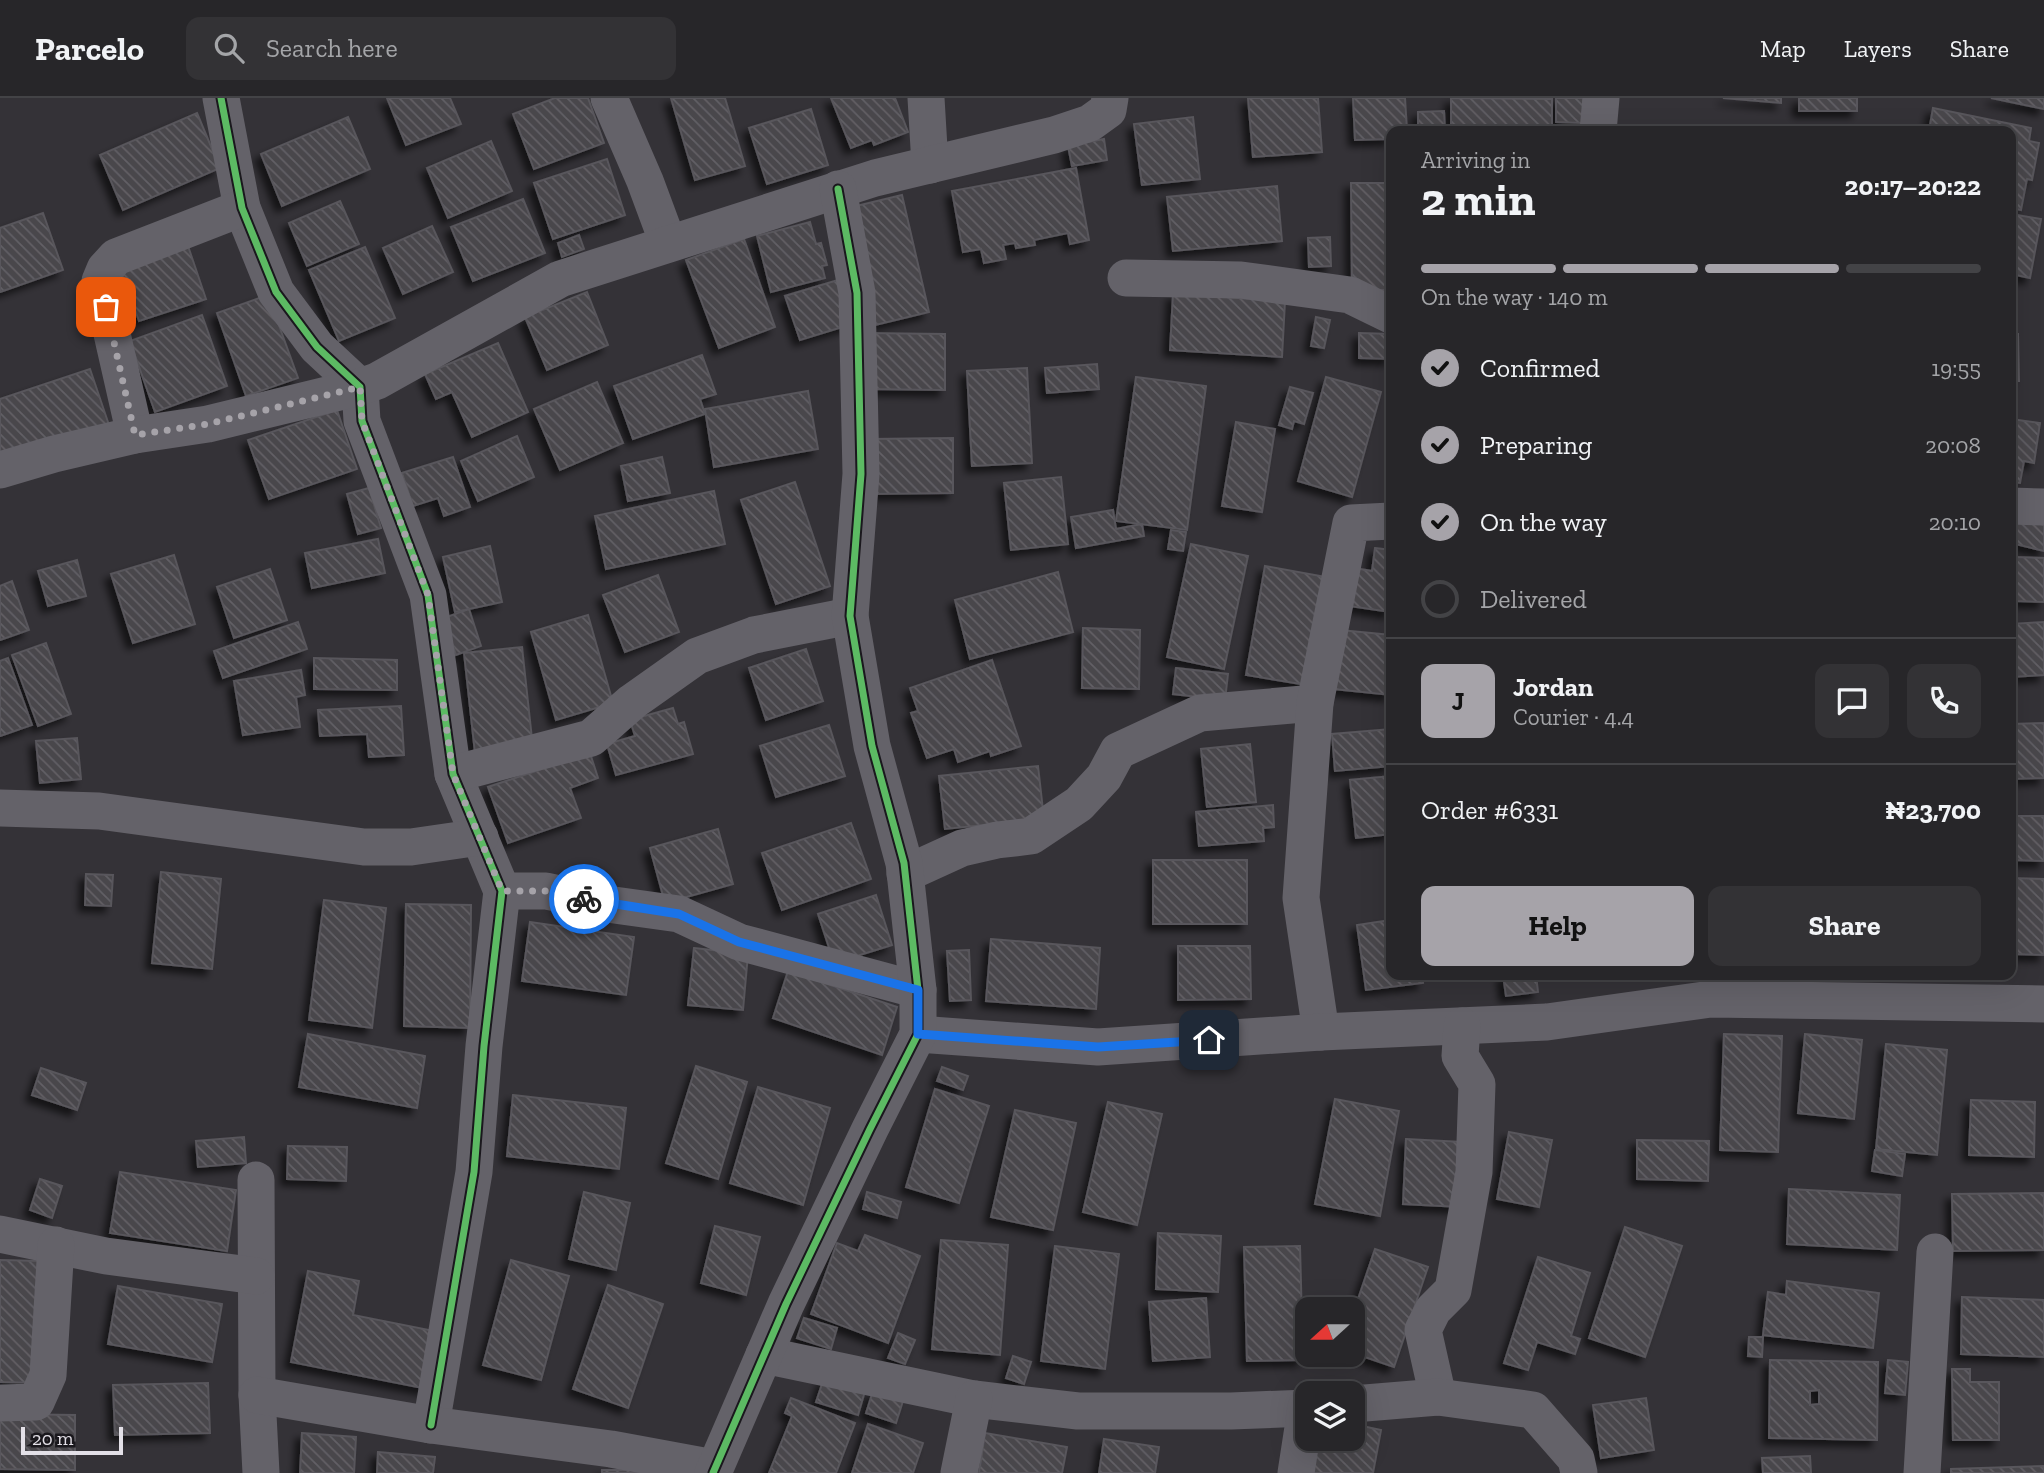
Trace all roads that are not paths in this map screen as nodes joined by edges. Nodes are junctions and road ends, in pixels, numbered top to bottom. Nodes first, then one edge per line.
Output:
1 (221, 98) edge
2 (608, 98) edge
3 (926, 98) edge
4 (1110, 98) edge
5 (1601, 98) edge
6 (1598, 126) edge
7 (930, 165) junction
8 (838, 189) junction
9 (242, 208) junction
10 (668, 243) junction
11 (1126, 278) dead end
12 (1386, 313) edge
13 (360, 387) junction
14 (135, 435) junction
15 (0, 470) edge
16 (2016, 506) edge
17 (2044, 507) edge
18 (1386, 520) edge
19 (850, 615) junction
20 (1315, 703) junction
21 (453, 774) junction
22 (0, 808) edge
23 (480, 836) junction
24 (905, 874) junction
25 (502, 891) junction
26 (1709, 987) edge
27 (918, 990) junction
28 (2044, 1004) edge
29 (1462, 1026) junction
30 (1321, 1032) junction
31 (918, 1034) junction
32 (256, 1180) dead end
33 (0, 1234) edge
34 (56, 1245) junction
35 (1935, 1252) dead end
36 (256, 1276) junction
37 (764, 1355) junction
38 (257, 1395) junction
39 (1438, 1398) junction
40 (974, 1399) junction
41 (0, 1403) edge
42 (1365, 1403) edge
43 (1295, 1408) edge
44 (431, 1425) junction
45 (1300, 1451) edge
46 (714, 1470) edge
47 (261, 1473) edge
48 (959, 1473) edge
49 (1296, 1473) edge
50 (1579, 1473) edge
51 (1922, 1473) edge

1 - 9 street
2 - 10 street
3 - 7 street
4 - 7 street
5 - 6 street
7 - 8 street
8 - 10 street
8 - 19 street
9 - 13 street
9 - 14 street
10 - 13 street
11 - 12 street
13 - 14 street
13 - 21 street
14 - 15 street
16 - 17 street
18 - 20 street
19 - 21 street
19 - 24 street
20 - 24 street
20 - 30 street
21 - 23 street
22 - 23 street
23 - 25 street
24 - 27 street
25 - 27 street
25 - 44 street
26 - 28 street
26 - 29 street
27 - 31 street
29 - 30 street
29 - 39 street
30 - 31 street
31 - 37 street
32 - 36 street
33 - 34 street
34 - 36 street
34 - 41 street
35 - 51 street
36 - 38 street
37 - 40 street
37 - 46 street
38 - 44 street
38 - 47 street
39 - 42 street
39 - 50 street
40 - 43 street
40 - 48 street
44 - 46 street
45 - 49 street

